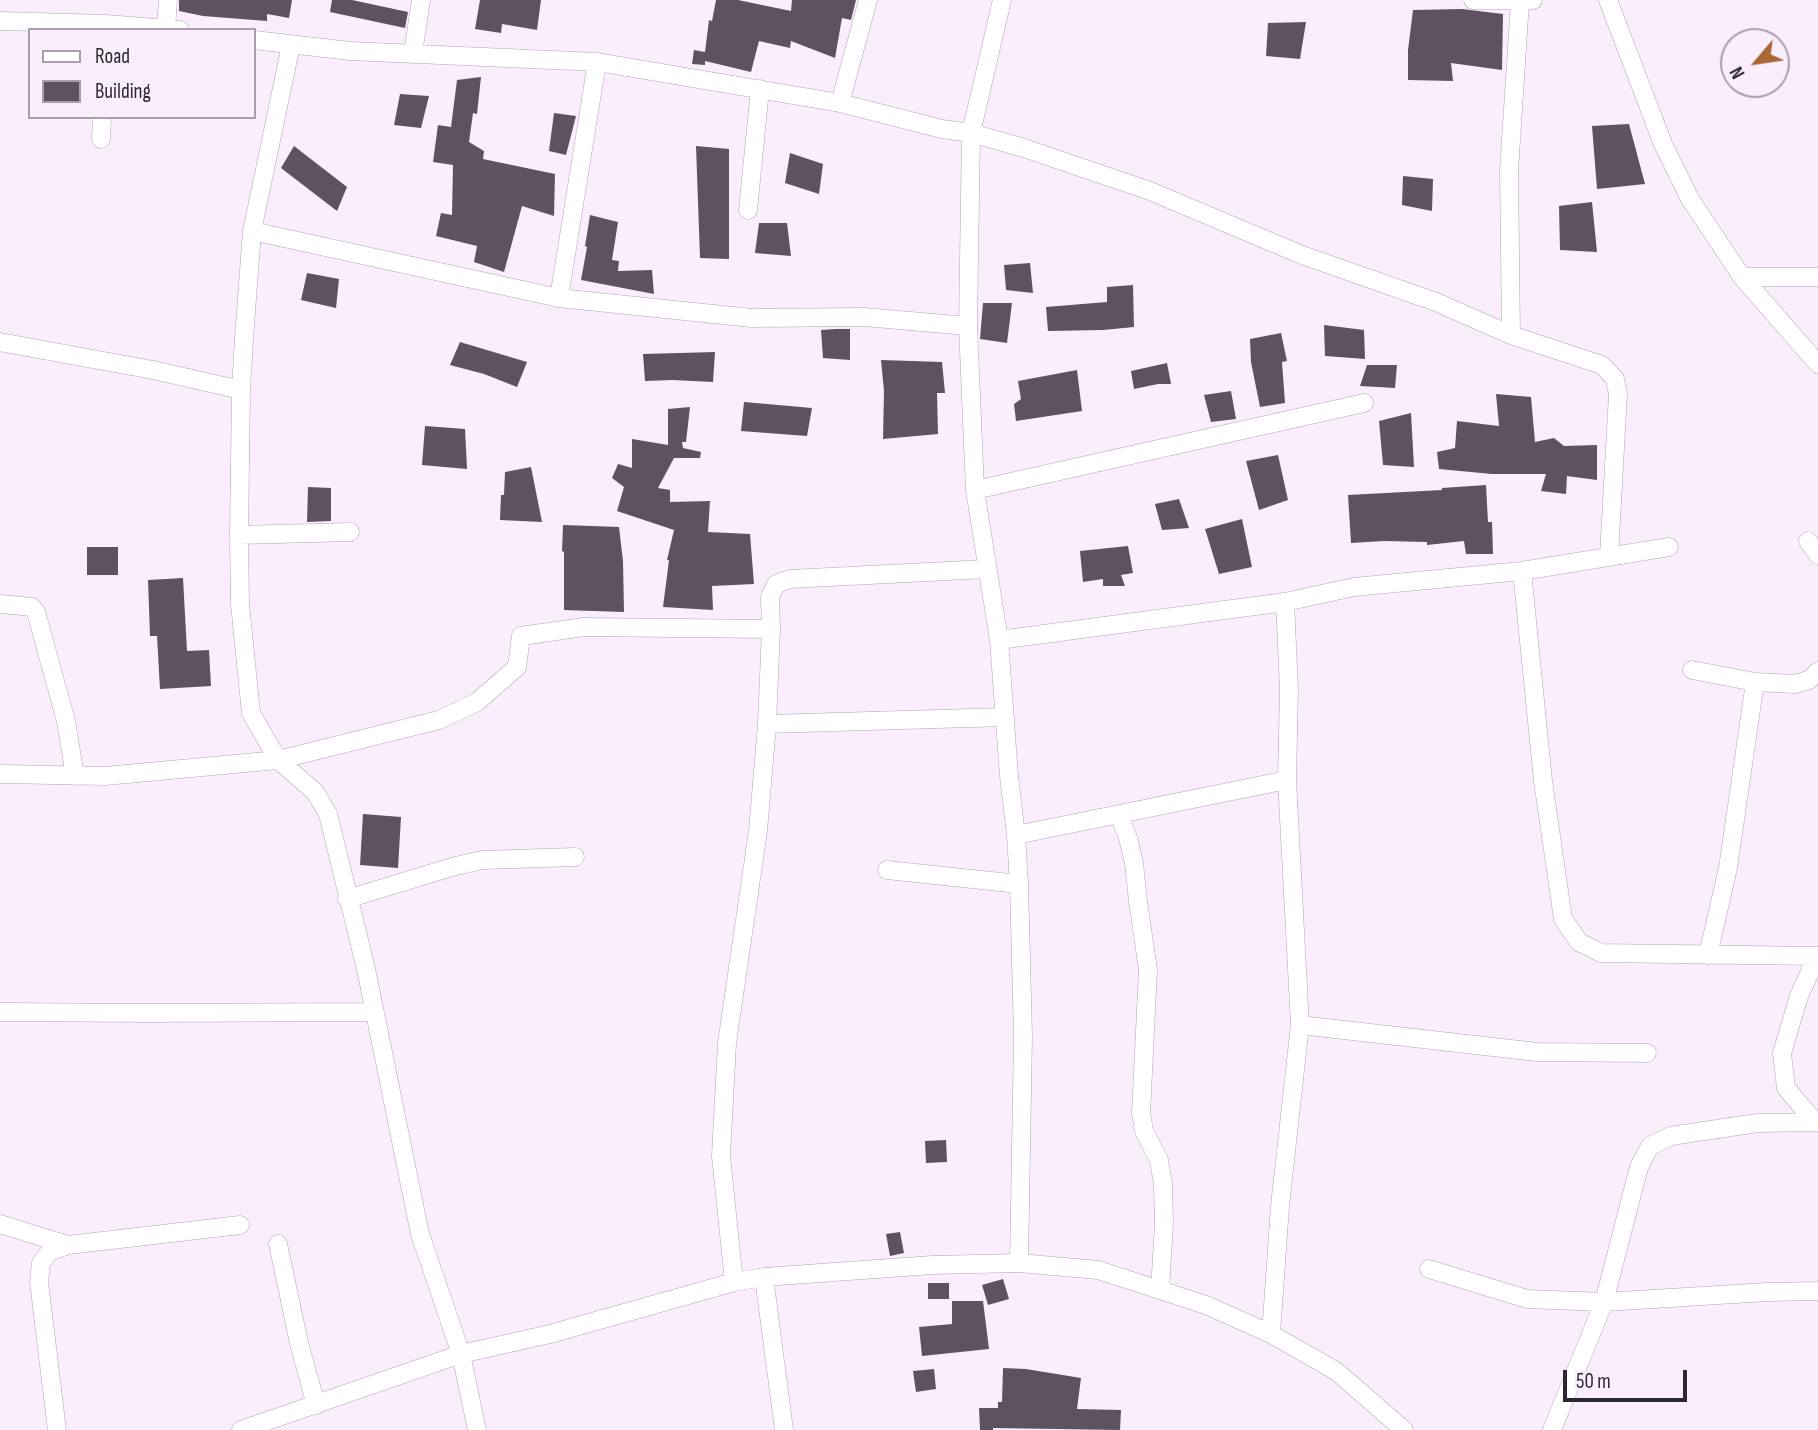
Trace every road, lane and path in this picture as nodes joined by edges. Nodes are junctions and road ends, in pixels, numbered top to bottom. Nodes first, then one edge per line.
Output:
1 (169, 0) edge
2 (421, 0) edge
3 (868, 0) edge
4 (1002, 0) edge
5 (1473, 0) edge
6 (1608, 0) edge
7 (1526, 1) edge
8 (0, 20) edge
9 (106, 27) edge
10 (140, 28) edge
11 (173, 28) edge
12 (256, 40) edge
13 (291, 45) junction
14 (413, 53) junction
15 (597, 62) junction
16 (760, 89) junction
17 (840, 103) junction
18 (102, 119) edge
19 (971, 133) junction
20 (101, 139) dead end
21 (748, 210) dead end
22 (252, 231) junction
23 (1742, 277) junction
24 (1818, 277) edge
25 (559, 298) junction
26 (968, 326) junction
27 (1511, 335) junction
28 (0, 342) edge
29 (1818, 364) edge
30 (241, 390) junction
31 (1363, 403) dead end
32 (975, 490) junction
33 (350, 532) dead end
34 (239, 535) junction
35 (1670, 547) dead end
36 (1609, 556) junction
37 (987, 569) junction
38 (1522, 571) junction
39 (1285, 603) junction
40 (0, 604) edge
41 (771, 629) junction
42 (999, 640) junction
43 (1692, 670) dead end
44 (1818, 671) edge
45 (1755, 682) junction
46 (1005, 718) junction
47 (767, 724) junction
48 (278, 760) junction
49 (0, 774) edge
50 (75, 776) junction
51 (1287, 780) junction
52 (1119, 814) junction
53 (1016, 835) junction
54 (575, 857) dead end
55 (887, 870) dead end
56 (1019, 884) junction
57 (347, 899) junction
58 (1707, 956) junction
59 (1818, 956) edge
60 (0, 1012) edge
61 (374, 1012) junction
62 (1300, 1025) junction
63 (1647, 1053) dead end
64 (1816, 1122) edge
65 (0, 1224) edge
66 (240, 1225) dead end
67 (278, 1244) dead end
68 (68, 1245) junction
69 (1020, 1263) junction
70 (1429, 1269) dead end
71 (764, 1277) junction
72 (734, 1282) junction
73 (1160, 1290) junction
74 (1818, 1291) edge
75 (1604, 1301) junction
76 (1271, 1334) junction
77 (461, 1354) junction
78 (316, 1405) junction
79 (245, 1429) edge
80 (57, 1430) edge
81 (477, 1430) edge
82 (784, 1430) edge
83 (1404, 1430) edge
84 (1552, 1430) edge

1 - 11 street
2 - 14 street
3 - 17 street
4 - 19 street
5 - 7 street
6 - 23 street
7 - 27 street
8 - 9 street
9 - 10 street
12 - 13 street
13 - 14 street
13 - 22 street
14 - 15 street
15 - 16 street
15 - 25 street
16 - 17 street
16 - 21 street
17 - 19 street
18 - 20 street
19 - 26 street
19 - 27 street
22 - 25 street
22 - 30 street
23 - 24 street
23 - 29 street
25 - 26 street
26 - 32 street
27 - 36 street
28 - 30 street
30 - 34 street
31 - 32 street
32 - 37 street
33 - 34 street
34 - 48 street
35 - 36 street
36 - 38 street
37 - 41 street
37 - 42 street
38 - 39 street
38 - 58 street
39 - 42 street
39 - 51 street
40 - 50 street
41 - 47 street
41 - 48 street
42 - 46 street
43 - 45 street
44 - 45 street
45 - 58 street
46 - 47 street
46 - 53 street
47 - 72 street
48 - 50 street
48 - 57 street
49 - 50 street
51 - 52 street
51 - 62 street
52 - 53 street
52 - 73 street
53 - 56 street
54 - 57 street
55 - 56 street
56 - 69 street
57 - 61 street
58 - 59 street
59 - 64 street
60 - 61 street
61 - 77 street
62 - 63 street
62 - 76 street
64 - 75 street
65 - 68 street
66 - 68 street
67 - 78 street
68 - 80 street
69 - 71 street
69 - 73 street
70 - 75 street
71 - 72 street
71 - 82 street
72 - 77 street
73 - 76 street
74 - 75 street
75 - 84 street
76 - 83 street
77 - 78 street
77 - 81 street
78 - 79 street

